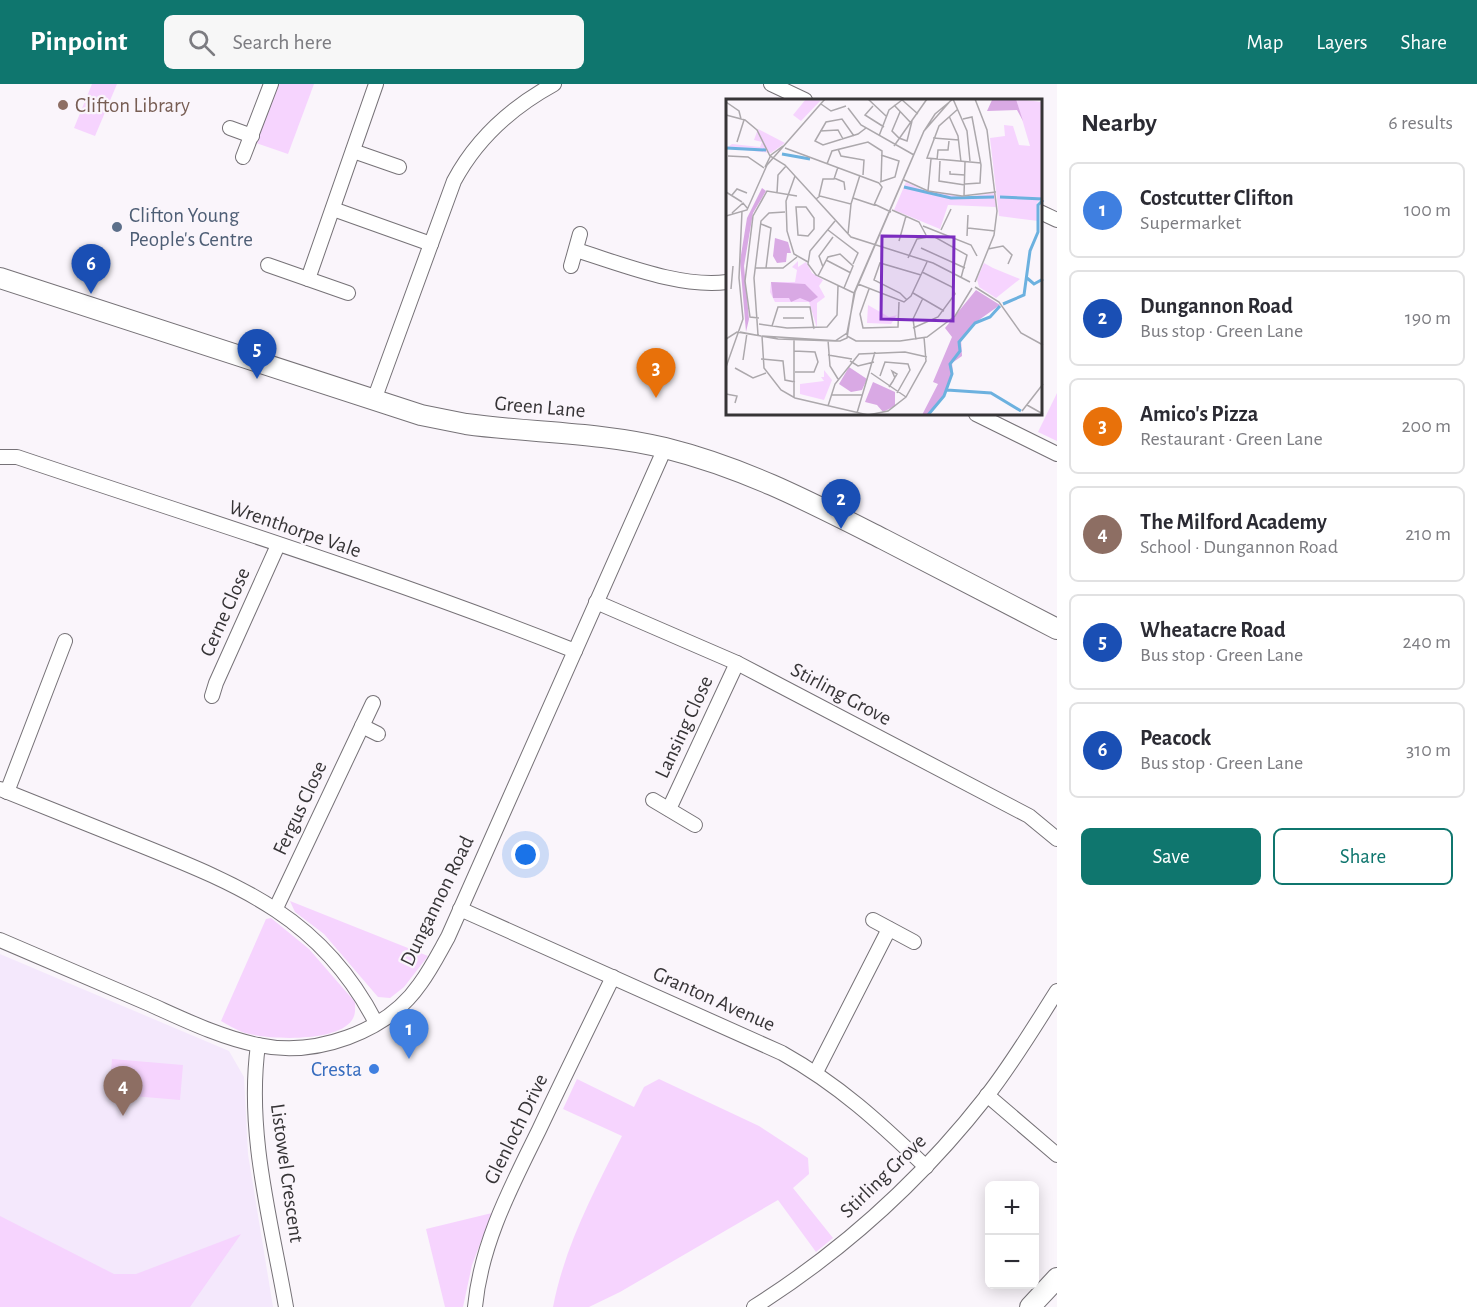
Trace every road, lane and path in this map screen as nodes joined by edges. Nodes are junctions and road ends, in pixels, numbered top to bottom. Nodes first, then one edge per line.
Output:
1 (271, 84) edge
2 (376, 84) edge
3 (554, 84) edge
4 (771, 84) edge
5 (803, 99) edge
6 (230, 128) dead end
7 (252, 136) junction
8 (353, 151) junction
9 (243, 157) dead end
10 (399, 167) dead end
11 (333, 209) junction
12 (1042, 212) edge
13 (1057, 220) edge
14 (580, 234) dead end
15 (431, 244) junction
16 (576, 250) junction
17 (268, 265) dead end
18 (572, 266) dead end
19 (0, 278) edge
20 (308, 279) junction
21 (726, 282) edge
22 (348, 293) dead end
23 (374, 400) junction
24 (980, 416) edge
25 (665, 448) junction
26 (1057, 454) edge
27 (0, 457) edge
28 (278, 545) junction
29 (596, 602) junction
30 (1057, 629) edge
31 (65, 641) dead end
32 (575, 651) junction
33 (737, 663) junction
34 (212, 696) dead end
35 (373, 703) dead end
36 (362, 726) junction
37 (378, 734) dead end
38 (3, 791) edge
39 (653, 800) dead end
40 (669, 809) junction
41 (695, 825) dead end
42 (1057, 839) edge
43 (276, 908) junction
44 (460, 909) junction
45 (873, 920) dead end
46 (889, 929) junction
47 (0, 940) edge
48 (914, 942) dead end
49 (613, 977) junction
50 (1057, 991) edge
51 (376, 1023) junction
52 (258, 1045) junction
53 (816, 1072) junction
54 (987, 1095) junction
55 (1057, 1155) edge
56 (926, 1167) junction
57 (1057, 1278) edge
58 (286, 1307) edge
59 (475, 1307) edge
60 (754, 1307) edge
61 (1030, 1307) edge

1 - 7 street
2 - 8 street
3 - 15 street
4 - 5 street
6 - 7 street
7 - 9 street
8 - 10 street
8 - 11 street
11 - 15 street
11 - 20 street
12 - 13 street
14 - 16 street
15 - 23 street
16 - 18 street
16 - 21 street
17 - 20 street
19 - 23 street, Green Lane
20 - 22 street
23 - 25 street, Green Lane
24 - 26 street
25 - 29 street, Dungannon Road
25 - 30 street, Green Lane
27 - 28 street, Wrenthorpe Vale
28 - 32 street, Wrenthorpe Vale
28 - 34 street, Cerne Close
29 - 32 street, Dungannon Road
29 - 33 street, Stirling Grove
31 - 38 street
32 - 44 street, Dungannon Road
33 - 40 street, Lansing Close
33 - 42 street, Stirling Grove
35 - 36 street, Fergus Close
36 - 37 street
36 - 43 street, Fergus Close
38 - 43 street
39 - 40 street, Lansing Close
40 - 41 street, Lansing Close
43 - 51 street
44 - 49 street, Granton Avenue
44 - 51 street, Dungannon Road
45 - 46 street
46 - 48 street
46 - 53 street
47 - 52 street, Dungannon Road
49 - 53 street, Granton Avenue
49 - 59 street, Glenloch Drive
50 - 54 street, Stirling Grove
51 - 52 street, Dungannon Road
52 - 58 street, Listowel Crescent
53 - 56 street, Granton Avenue
54 - 55 street
54 - 56 street, Stirling Grove
56 - 60 street, Stirling Grove
57 - 61 street

